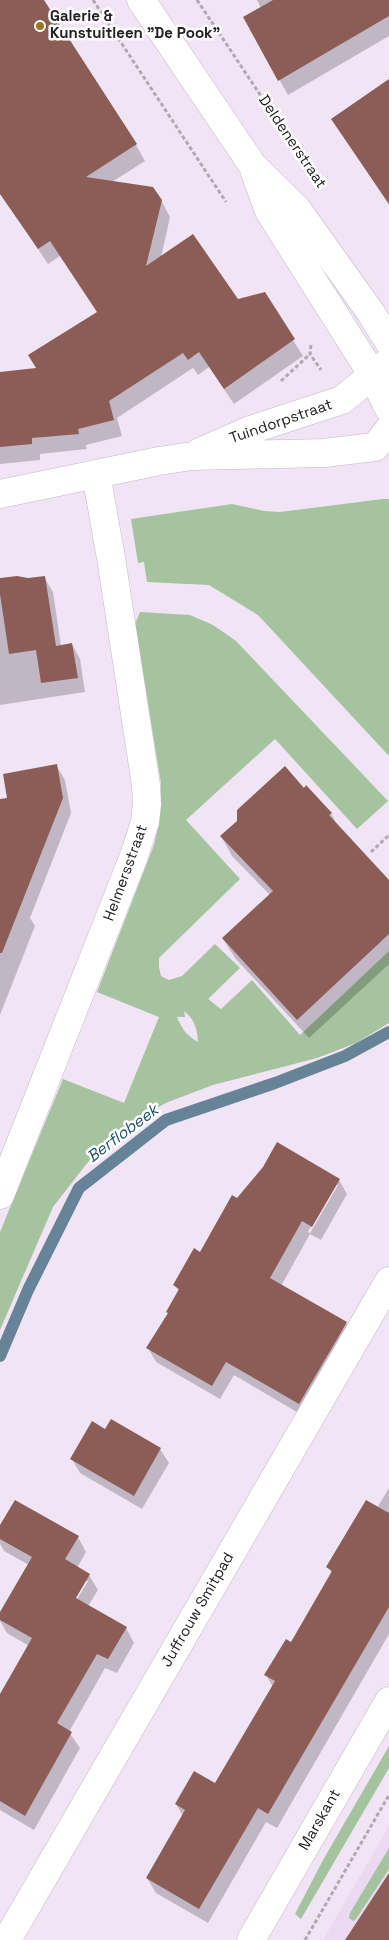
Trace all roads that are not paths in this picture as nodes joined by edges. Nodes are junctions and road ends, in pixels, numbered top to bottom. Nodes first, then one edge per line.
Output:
1 (142, 0) edge
2 (253, 166) junction
3 (389, 342) edge
4 (381, 368) edge
5 (389, 409) edge
6 (389, 429) edge
7 (192, 456) junction
8 (96, 474) junction
9 (0, 494) edge
10 (0, 1195) edge
11 (389, 1281) edge
12 (389, 1701) edge
13 (7, 1940) edge
14 (251, 1940) edge

1 - 2 street
2 - 3 street
2 - 4 street
4 - 5 street
4 - 7 street, Tuindorpstraat
6 - 7 street, Tuindorpstraat
7 - 8 street, Tuindorpstraat
8 - 9 street, Tuindorpstraat
8 - 10 street, Helmersstraat
11 - 13 street, Juffrouw Smitpad
12 - 14 street, Marskant

